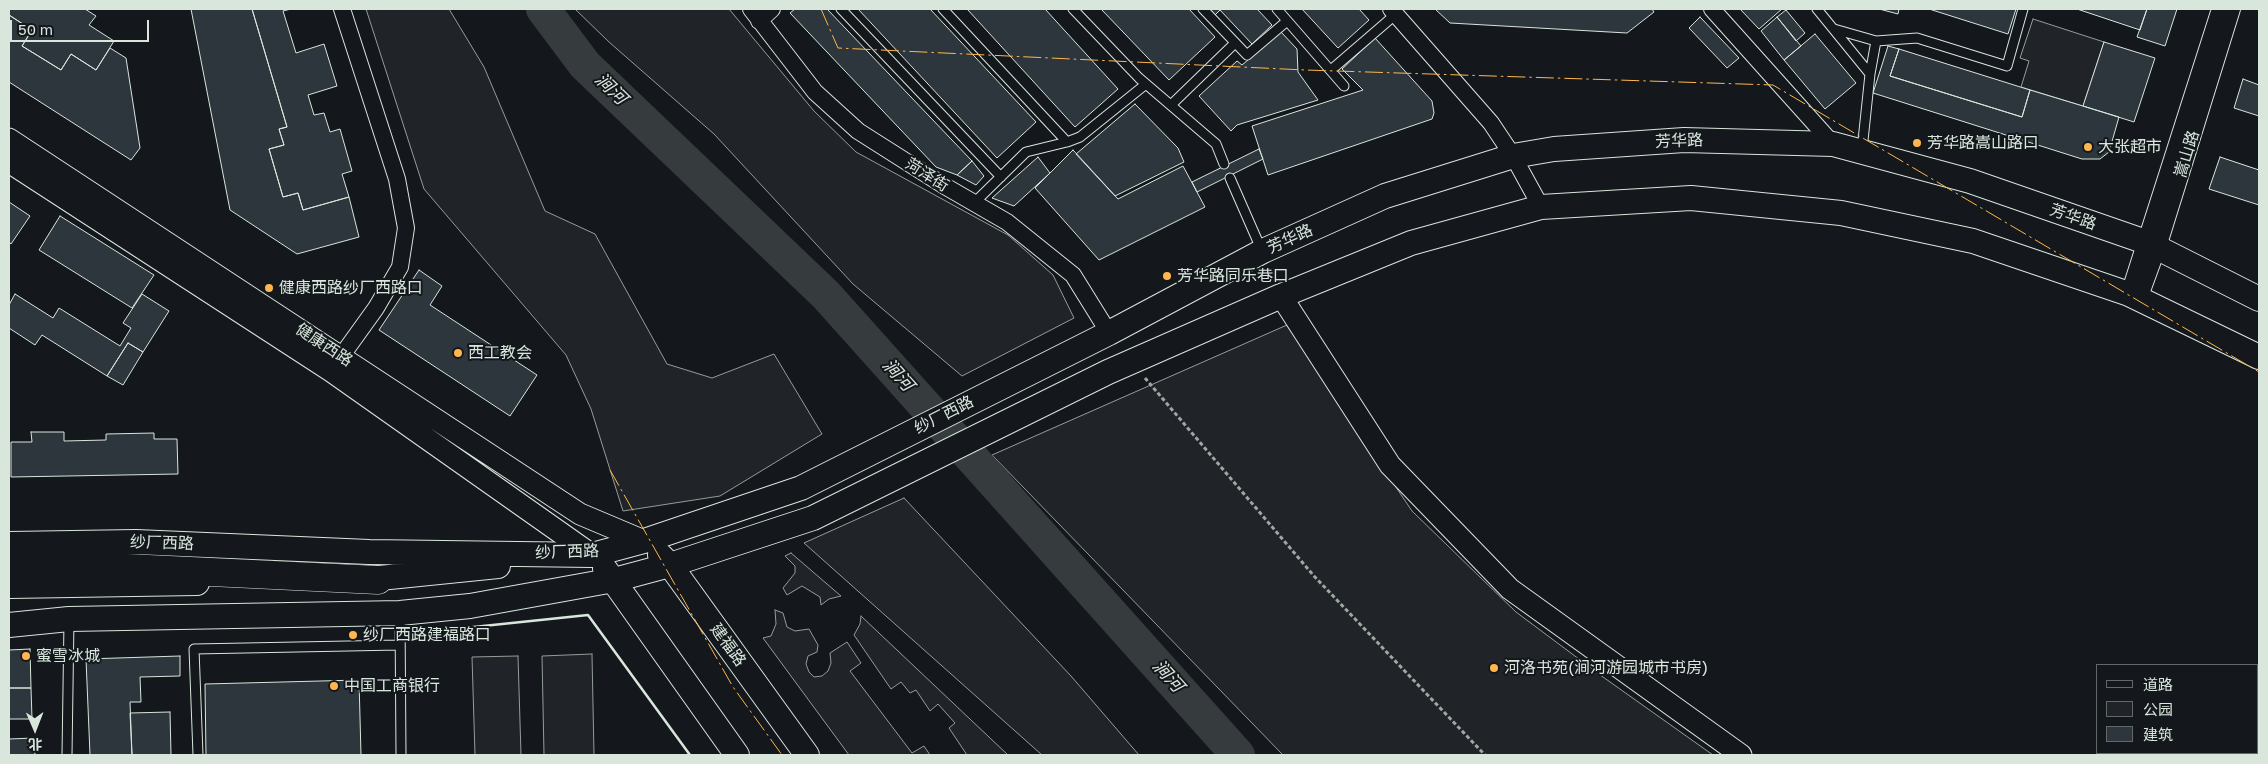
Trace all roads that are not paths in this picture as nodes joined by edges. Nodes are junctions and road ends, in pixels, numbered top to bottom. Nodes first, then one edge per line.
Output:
1 (342, 9) edge
2 (772, 9) edge
3 (841, 9) edge
4 (943, 9) edge
5 (1073, 9) edge
6 (1203, 9) edge
7 (1277, 9) edge
8 (1712, 9) edge
9 (1817, 9) edge
10 (2023, 9) edge
11 (2220, 9) edge
12 (2232, 9) edge
13 (1393, 12) edge
14 (755, 15) edge
15 (1287, 21) junction
16 (1834, 29) junction
17 (1876, 41) junction
18 (1235, 43) junction
19 (1331, 70) junction
20 (1870, 74) junction
21 (1146, 84) junction
22 (1344, 86) dead end
23 (1171, 105) junction
24 (9, 139) edge
25 (1067, 142) junction
26 (1833, 144) junction
27 (1862, 151) junction
28 (1513, 156) junction
29 (9, 162) edge
30 (1224, 164) dead end
31 (1001, 177) junction
32 (1230, 178) dead end
33 (974, 203) junction
34 (1541, 207) junction
35 (2152, 245) junction
36 (1263, 251) junction
37 (1282, 296) junction
38 (2134, 297) junction
39 (2259, 299) edge
40 (1101, 337) junction
41 (2259, 356) edge
42 (337, 364) junction
43 (644, 541) junction
44 (9, 544) edge
45 (592, 554) junction
46 (9, 565) edge
47 (670, 565) junction
48 (378, 580) junction
49 (614, 580) junction
50 (9, 586) edge
51 (400, 613) junction
52 (9, 619) edge
53 (69, 619) junction
54 (9, 625) edge
55 (399, 645) junction
56 (66, 755) edge
57 (198, 755) edge
58 (401, 755) edge
59 (737, 755) edge
60 (807, 755) edge
61 (1742, 755) edge

1 - 42 street
2 - 14 street
3 - 31 lane
4 - 25 lane
5 - 21 lane
6 - 18 lane
7 - 15 lane
8 - 26 street
9 - 16 lane
10 - 17 lane
11 - 35 street, 嵩山路
12 - 35 street, 嵩山路
13 - 19 lane
13 - 28 street
14 - 33 street, 菏泽街
15 - 18 lane
15 - 19 lane
16 - 17 lane
16 - 20 lane
17 - 20 lane
18 - 23 lane
19 - 22 lane
20 - 27 lane
21 - 23 lane
21 - 25 lane
23 - 30 lane
24 - 42 street, 健康西路
25 - 31 lane
26 - 27 main road, 芳华路
26 - 28 main road, 芳华路
27 - 35 main road, 芳华路
28 - 34 street
28 - 36 main road, 芳华路
29 - 42 street, 健康西路
31 - 33 lane
32 - 36 lane
33 - 40 street, 菏泽街
34 - 37 main road
34 - 38 main road
35 - 38 street, 嵩山路
35 - 39 main road, 芳华路
36 - 40 main road, 芳华路
37 - 47 main road, 纱厂西路
37 - 61 street
38 - 41 main road
40 - 43 main road, 纱厂西路
42 - 43 street, 健康西路
42 - 45 street, 健康西路
43 - 45 main road, 纱厂西路
43 - 47 main road, 建福路
44 - 45 main road, 纱厂西路
45 - 48 main road
45 - 49 main road
46 - 48 highway
47 - 49 main road, 纱厂西路
47 - 60 main road, 建福路
48 - 50 main road
49 - 51 main road, 纱厂西路
49 - 59 main road
51 - 53 main road, 纱厂西路
51 - 55 lane
52 - 53 main road
53 - 54 main road, 纱厂西路
53 - 56 lane
55 - 57 lane
55 - 58 lane

